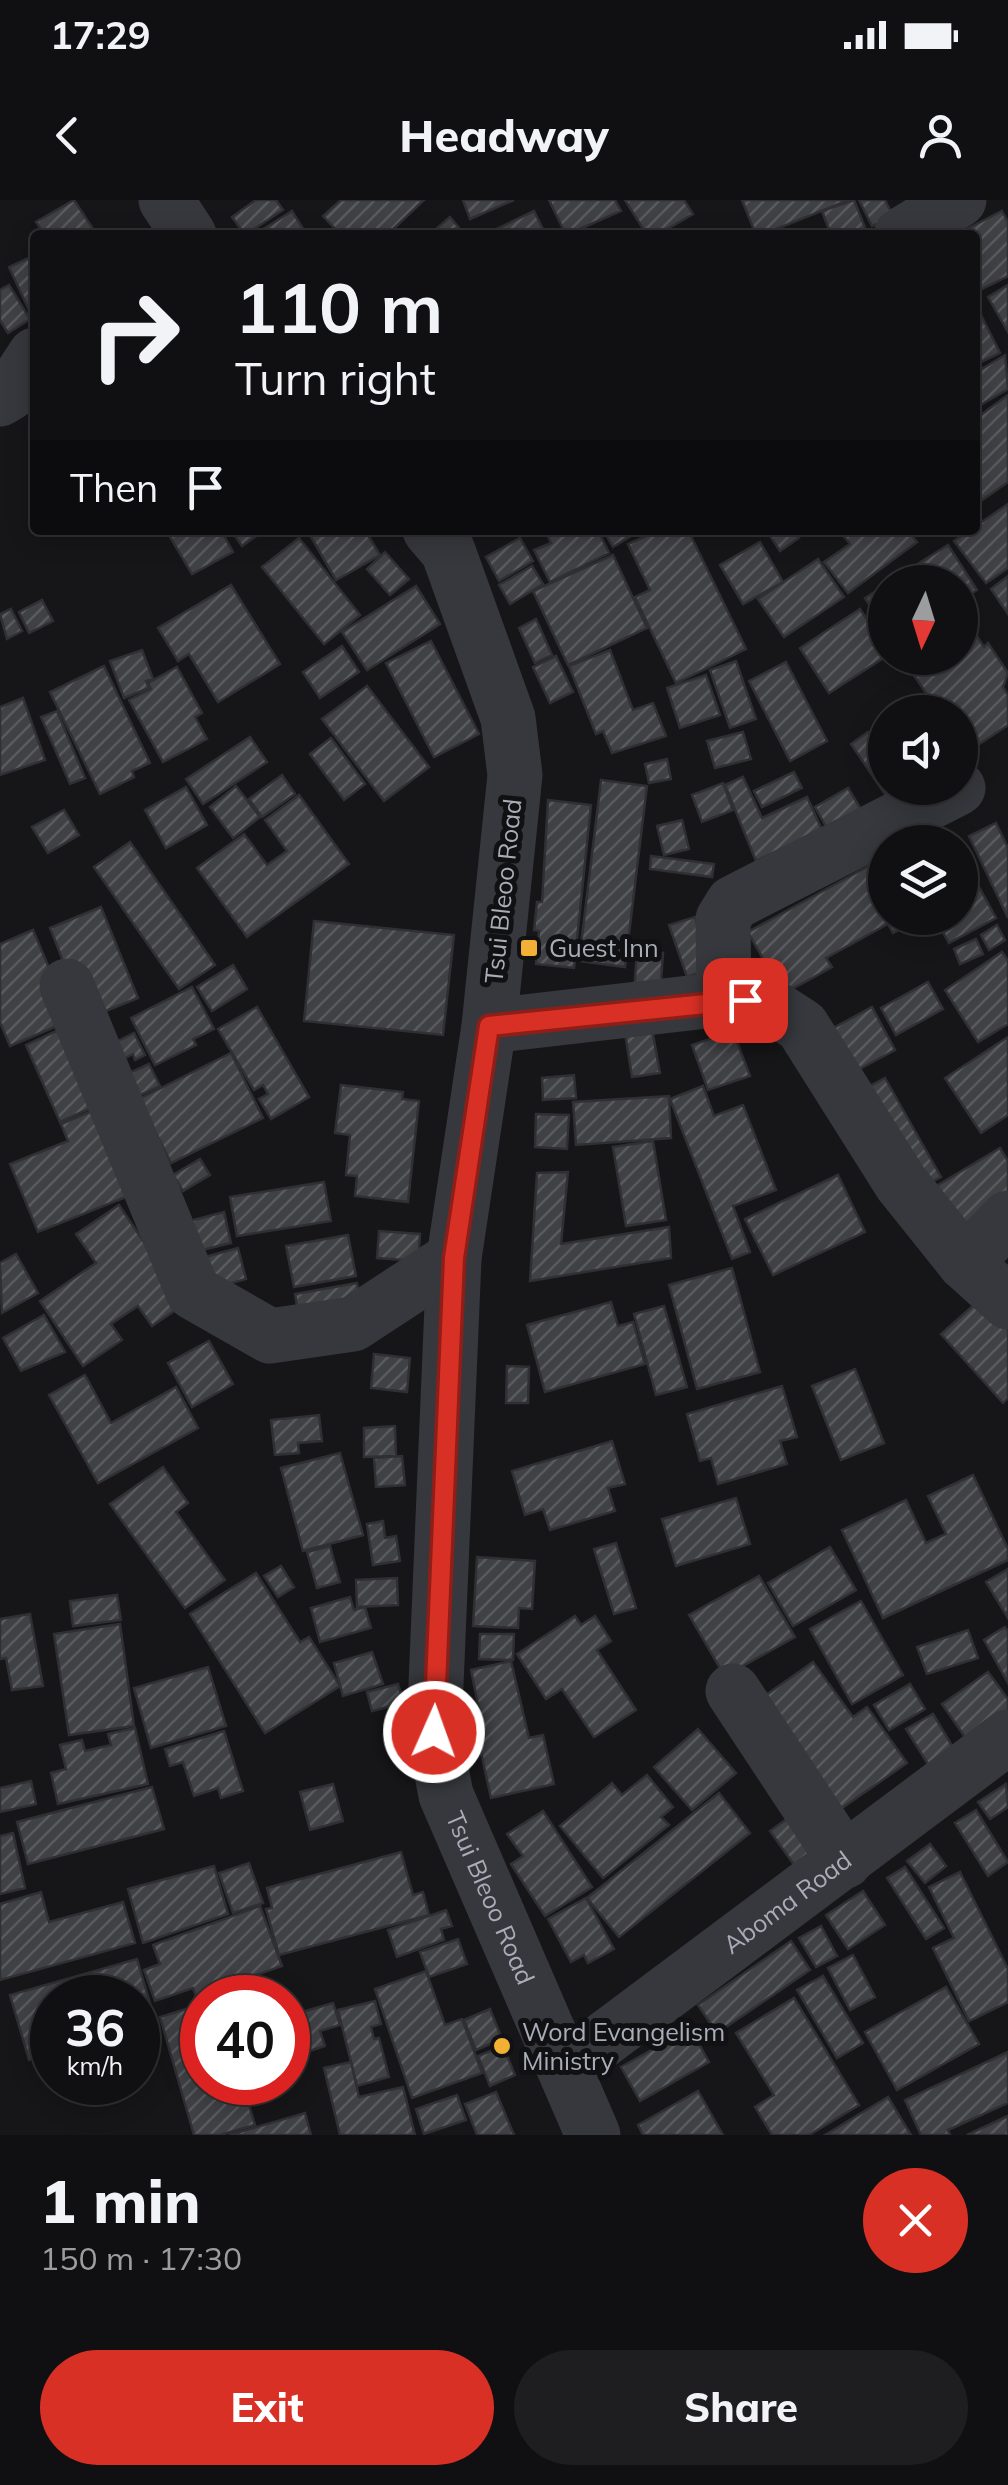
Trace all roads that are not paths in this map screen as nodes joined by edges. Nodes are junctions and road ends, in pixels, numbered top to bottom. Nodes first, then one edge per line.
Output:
1 (959, 200) edge
2 (909, 230) edge
3 (30, 363) edge
4 (0, 400) edge
5 (452, 537) edge
6 (925, 805) edge
7 (66, 986) dead end
8 (724, 1000) junction
9 (489, 1026) junction
10 (1008, 1218) edge
11 (454, 1258) junction
12 (965, 1263) junction
13 (1008, 1302) edge
14 (733, 1692) dead end
15 (1008, 1737) edge
16 (845, 1861) junction
17 (567, 2067) junction
18 (593, 2135) edge

1 - 2 street
3 - 4 street
5 - 9 street, Tsui Bleoo Road
6 - 8 street
7 - 11 street
8 - 9 street
8 - 12 street
9 - 11 street, Tsui Bleoo Road
10 - 12 street
11 - 17 street, Tsui Bleoo Road
12 - 13 street
14 - 16 street
15 - 16 street, Aboma Road
16 - 17 street, Aboma Road
17 - 18 street, Tsui Bleoo Road

